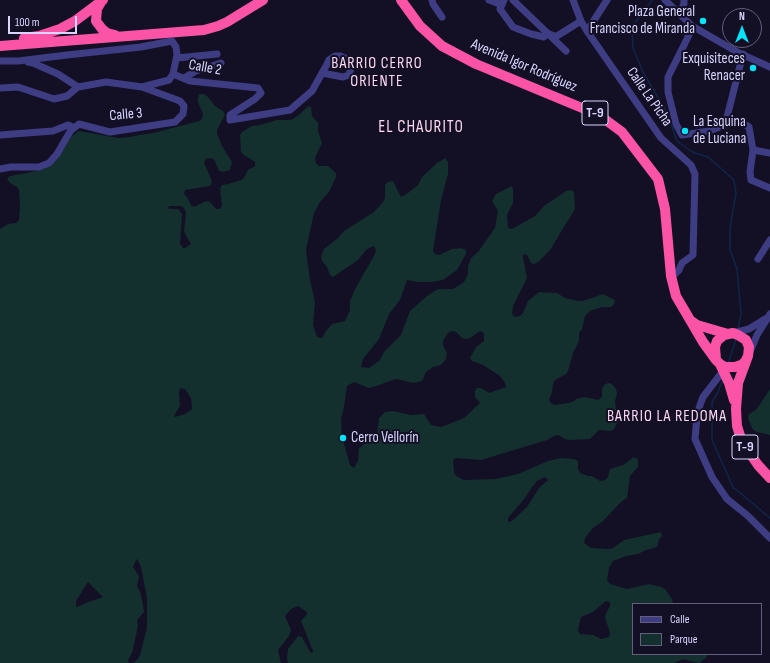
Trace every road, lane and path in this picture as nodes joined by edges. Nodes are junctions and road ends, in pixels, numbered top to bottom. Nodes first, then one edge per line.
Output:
1 (103, 0) edge
2 (254, 0) edge
3 (263, 0) edge
4 (400, 0) edge
5 (432, 0) edge
6 (489, 0) edge
7 (513, 0) edge
8 (573, 0) edge
9 (607, 0) edge
10 (666, 1) edge
11 (685, 1) edge
12 (503, 2) edge
13 (679, 14) junction
14 (442, 17) dead end
15 (232, 19) junction
16 (581, 21) junction
17 (693, 27) junction
18 (587, 31) junction
19 (547, 33) junction
20 (117, 36) junction
21 (0, 40) edge
22 (0, 46) edge
23 (566, 51) dead end
24 (217, 54) dead end
25 (743, 54) junction
26 (177, 58) junction
27 (0, 61) edge
28 (18, 61) junction
29 (221, 63) dead end
30 (770, 67) edge
31 (322, 73) dead end
32 (173, 74) junction
33 (184, 78) junction
34 (78, 87) junction
35 (142, 87) junction
36 (0, 88) edge
37 (725, 125) junction
38 (74, 128) junction
39 (0, 134) edge
40 (753, 150) junction
41 (770, 153) edge
42 (0, 169) edge
43 (770, 188) edge
44 (770, 240) edge
45 (758, 259) dead end
46 (671, 276) junction
47 (685, 312) junction
48 (768, 316) edge
49 (731, 333) junction
50 (748, 356) junction
51 (723, 367) junction
52 (736, 409) junction
53 (770, 478) edge
54 (770, 538) edge

1 - 20 highway
1 - 21 highway
2 - 15 highway
3 - 15 highway
4 - 46 highway, Avenida Igor Rodríguez / T-9
5 - 14 street
6 - 12 street
7 - 19 street
8 - 16 street, Calle La Picha
9 - 18 street
10 - 13 street
11 - 13 street
12 - 19 street
13 - 17 street
15 - 20 highway
16 - 18 street, Calle La Picha
16 - 19 street
17 - 25 street
17 - 37 street
18 - 46 street, Calle La Picha
19 - 23 street
20 - 22 highway
24 - 26 street
25 - 30 street
25 - 37 street
26 - 28 street
26 - 32 street
27 - 28 street
28 - 34 street
29 - 33 street
31 - 33 street, Calle 2
32 - 33 street, Calle 2
32 - 35 street, Calle 2
34 - 35 street, Calle 2
34 - 36 street, Calle 2
35 - 38 street, Calle 3
37 - 40 street
38 - 39 street, Calle 3
38 - 42 street
40 - 41 street
40 - 43 street
44 - 45 street
46 - 47 highway, Avenida Igor Rodríguez / T-9
47 - 49 highway, Avenida Igor Rodríguez / T-9
47 - 51 highway, Avenida Igor Rodríguez / T-9
48 - 49 street
48 - 50 street
49 - 50 highway, T-9
49 - 51 highway, T-9
50 - 51 highway
50 - 52 highway, T-9
51 - 52 highway, T-9
51 - 54 street
52 - 53 highway, T-9

